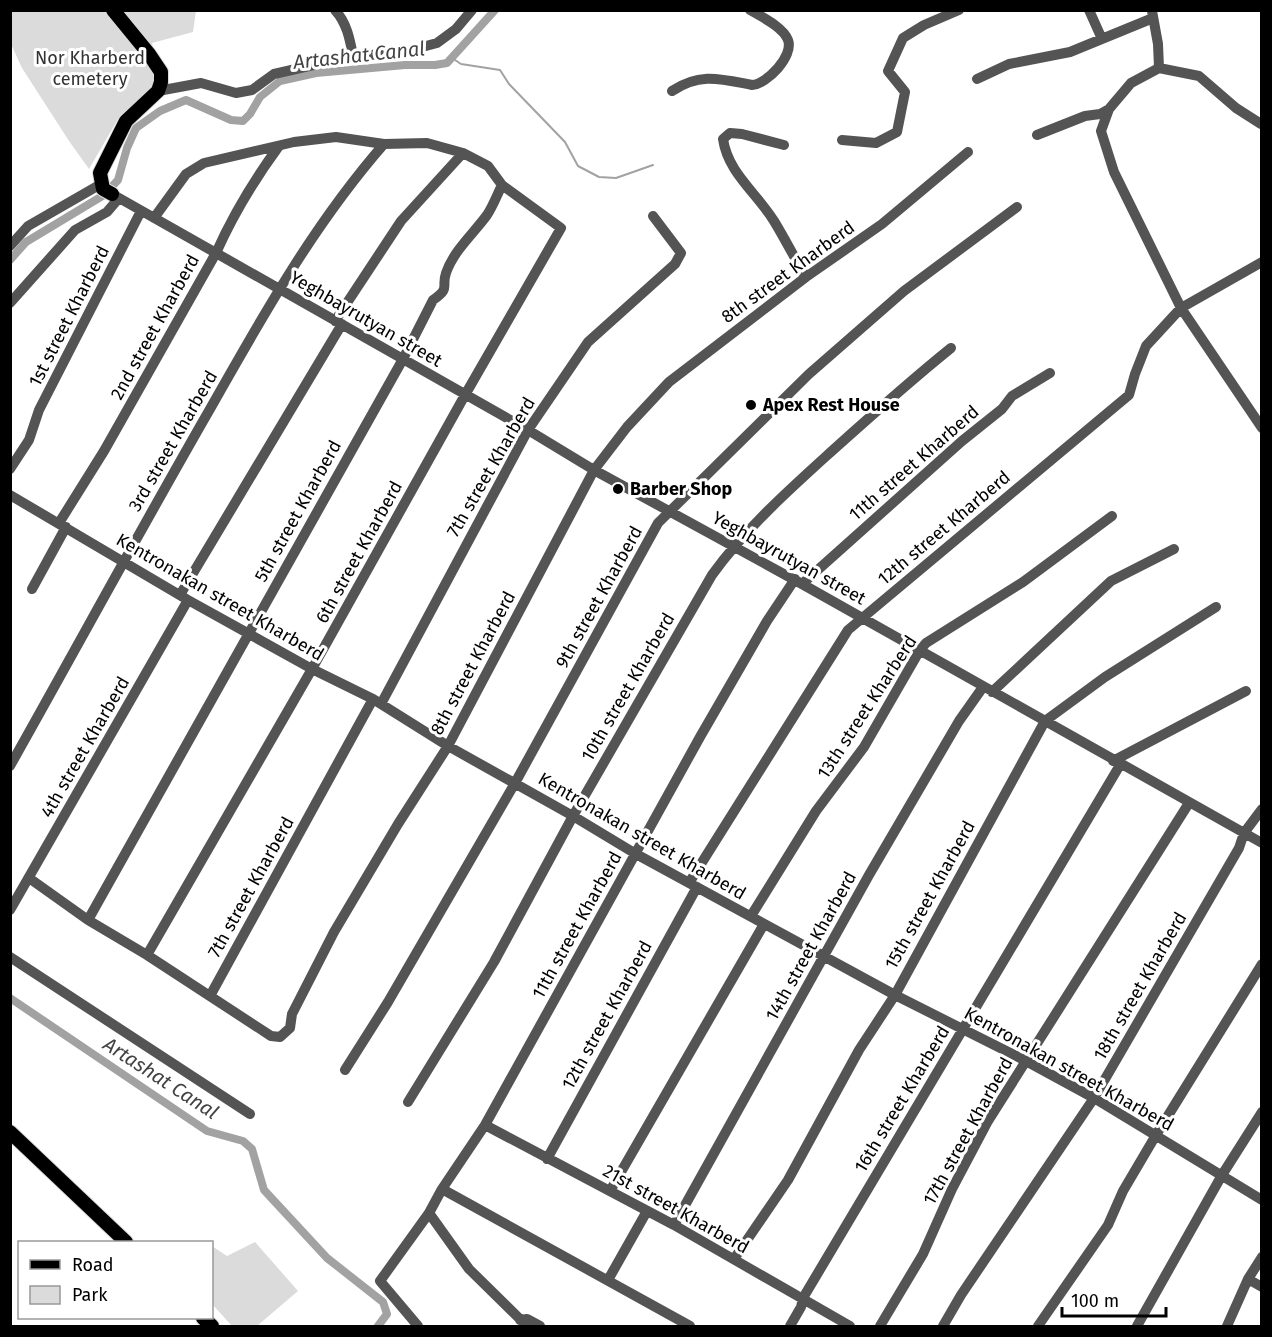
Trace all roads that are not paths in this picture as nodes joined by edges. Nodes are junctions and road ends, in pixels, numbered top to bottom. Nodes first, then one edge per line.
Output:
1 (113, 10) edge
2 (335, 10) edge
3 (472, 10) edge
4 (750, 10) edge
5 (959, 10) edge
6 (1089, 10) edge
7 (1153, 14) edge
8 (1102, 39) junction
9 (353, 56) junction
10 (1159, 68) junction
11 (977, 79) dead end
12 (672, 91) dead end
13 (158, 92) junction
14 (1109, 110) junction
15 (1261, 124) edge
16 (1038, 135) dead end
17 (842, 140) dead end
18 (384, 144) junction
19 (784, 145) dead end
20 (279, 146) junction
21 (968, 152) dead end
22 (463, 153) junction
23 (502, 185) junction
24 (109, 191) junction
25 (1017, 207) dead end
26 (141, 211) junction
27 (653, 216) dead end
28 (154, 218) junction
29 (10, 246) edge
30 (216, 253) junction
31 (1261, 262) edge
32 (806, 277) junction
33 (278, 289) junction
34 (10, 303) edge
35 (1181, 308) junction
36 (338, 323) junction
37 (951, 348) dead end
38 (403, 359) junction
39 (1050, 373) dead end
40 (465, 395) junction
41 (1262, 428) edge
42 (528, 430) junction
43 (10, 469) edge
44 (594, 470) junction
45 (10, 495) edge
46 (670, 510) junction
47 (1112, 516) dead end
48 (62, 525) junction
49 (733, 546) junction
50 (1174, 549) dead end
51 (124, 562) junction
52 (799, 581) junction
53 (32, 589) dead end
54 (184, 598) junction
55 (1216, 607) dead end
56 (862, 617) junction
57 (249, 634) junction
58 (920, 650) junction
59 (312, 669) junction
60 (987, 689) junction
61 (1246, 691) dead end
62 (377, 702) junction
63 (1045, 721) junction
64 (448, 746) junction
65 (1116, 763) junction
66 (10, 766) edge
67 (515, 783) junction
68 (1189, 803) junction
69 (1262, 809) edge
70 (573, 816) junction
71 (1244, 833) junction
72 (1262, 843) edge
73 (636, 854) junction
74 (29, 878) junction
75 (693, 885) junction
76 (10, 910) edge
77 (751, 916) junction
78 (88, 920) junction
79 (764, 924) junction
80 (147, 955) junction
81 (825, 956) junction
82 (10, 957) edge
83 (1262, 964) edge
84 (895, 995) junction
85 (210, 996) junction
86 (963, 1028) junction
87 (1026, 1061) junction
88 (345, 1070) dead end
89 (1094, 1098) junction
90 (408, 1102) dead end
91 (1262, 1112) edge
92 (250, 1114) dead end
93 (485, 1125) junction
94 (10, 1132) edge
95 (1156, 1135) junction
96 (547, 1159) junction
97 (1222, 1175) junction
98 (442, 1189) junction
99 (610, 1191) junction
100 (1262, 1200) edge
101 (647, 1211) junction
102 (429, 1213) junction
103 (674, 1225) junction
104 (125, 1241) edge
105 (1262, 1257) edge
106 (734, 1259) junction
107 (1248, 1279) junction
108 (608, 1280) junction
109 (1262, 1287) edge
110 (803, 1298) junction
111 (523, 1323) edge
112 (418, 1326) edge
113 (540, 1326) edge
114 (690, 1326) edge
115 (790, 1326) edge
116 (850, 1326) edge
117 (880, 1326) edge
118 (943, 1326) edge
119 (1038, 1326) edge
120 (1137, 1326) edge
121 (1227, 1326) edge

1 - 13 main road
2 - 9 street
3 - 9 street
4 - 12 street
5 - 17 street
6 - 8 street
7 - 8 street
7 - 10 street
8 - 11 street
9 - 13 street
10 - 14 street
10 - 15 street
13 - 24 main road
14 - 16 street
14 - 35 street
18 - 20 street
18 - 22 street
18 - 33 street, 3rd street Kharberd
19 - 32 street
20 - 28 street
20 - 30 street, 2nd street Kharberd
21 - 32 street, 8th street Kharberd
22 - 23 street
22 - 36 street, 4th street Kharberd
23 - 38 street, 5th street Kharberd
23 - 40 street, 6th street Kharberd
24 - 26 street, Yeghbayrutyan street
24 - 29 street
24 - 34 street
25 - 46 street, 9th street Kharberd
26 - 28 street, Yeghbayrutyan street
26 - 43 street, 1st street Kharberd
27 - 42 street, 7th street Kharberd
28 - 30 street, Yeghbayrutyan street
30 - 33 street, Yeghbayrutyan street
30 - 48 street, 2nd street Kharberd
31 - 35 street, 12th street Kharberd
32 - 44 street, 8th street Kharberd
33 - 36 street, Yeghbayrutyan street
33 - 51 street, 3rd street Kharberd
35 - 41 street
35 - 56 street, 12th street Kharberd
36 - 38 street, Yeghbayrutyan street
36 - 54 street, 4th street Kharberd
37 - 49 street, 10th street Kharberd
38 - 40 street, Yeghbayrutyan street
38 - 57 street, 5th street Kharberd
39 - 52 street, 11th street Kharberd
40 - 42 street, Yeghbayrutyan street
40 - 59 street, 6th street Kharberd
42 - 44 street, Yeghbayrutyan street
42 - 62 street, 7th street Kharberd
44 - 46 street, Yeghbayrutyan street
44 - 64 street, 8th street Kharberd
45 - 48 street, Kentronakan street Kharberd
46 - 49 street, Yeghbayrutyan street
46 - 67 street, 9th street Kharberd
47 - 58 street, 13th street Kharberd
48 - 51 street, Kentronakan street Kharberd
48 - 53 street, 2nd street Kharberd
49 - 52 street, Yeghbayrutyan street
49 - 70 street, 10th street Kharberd
50 - 60 street, 14th street Kharberd
51 - 54 street, Kentronakan street Kharberd
51 - 66 street, 3rd street Kharberd
52 - 56 street, Yeghbayrutyan street
52 - 73 street, 11th street Kharberd
54 - 57 street, Kentronakan street Kharberd
54 - 74 street, 4th street Kharberd
55 - 63 street, 15th street Kharberd
56 - 58 street, Yeghbayrutyan street
56 - 75 street, 12th street Kharberd
57 - 59 street, Kentronakan street Kharberd
57 - 78 street, 5th street Kharberd
58 - 60 street, Yeghbayrutyan street
58 - 77 street, 13th street Kharberd
59 - 62 street, Kentronakan street Kharberd
59 - 80 street, 6th street Kharberd
60 - 63 street, Yeghbayrutyan street
60 - 81 street, 14th street Kharberd
61 - 65 street
62 - 64 street, Kentronakan street Kharberd
62 - 85 street, 7th street Kharberd
63 - 65 street, Yeghbayrutyan street
63 - 84 street, 15th street Kharberd
64 - 67 street, Kentronakan street Kharberd
64 - 85 street, 8th street Kharberd
65 - 68 street, Yeghbayrutyan street
65 - 86 street, 16th street Kharberd
67 - 70 street, Kentronakan street Kharberd
67 - 88 street, 9th street Kharberd
68 - 71 street, Yeghbayrutyan street
68 - 87 street, 17th street Kharberd
69 - 71 street, 18th street Kharberd
70 - 73 street, Kentronakan street Kharberd
70 - 90 street, 10th street Kharberd
71 - 72 street, Yeghbayrutyan street
71 - 89 street, 18th street Kharberd
73 - 75 street, Kentronakan street Kharberd
73 - 93 street, 11th street Kharberd
74 - 76 street, 4th street Kharberd
74 - 78 street, 8th street Kharberd
75 - 77 street, Kentronakan street Kharberd
75 - 96 street, 12th street Kharberd
77 - 79 street, Kentronakan street Kharberd
78 - 80 street, 8th street Kharberd
79 - 81 street, Kentronakan street Kharberd
79 - 99 street
80 - 85 street, 8th street Kharberd
81 - 84 street, Kentronakan street Kharberd
81 - 103 street, 14th street Kharberd
82 - 92 street
83 - 95 street
84 - 86 street, Kentronakan street Kharberd
84 - 106 street, 15th street Kharberd
86 - 87 street, Kentronakan street Kharberd
86 - 110 street, 16th street Kharberd
87 - 89 street, Kentronakan street Kharberd
87 - 117 street, 17th street Kharberd
89 - 95 street, Kentronakan street Kharberd
89 - 118 street, 18th street Kharberd
91 - 97 street
93 - 96 street, 21st street Kharberd
93 - 98 street, 11th street Kharberd
94 - 104 main road
95 - 97 street, Kentronakan street Kharberd
95 - 119 street
96 - 99 street, 21st street Kharberd
97 - 100 street, Kentronakan street Kharberd
97 - 120 street
98 - 102 street, 11th street Kharberd
98 - 108 street
99 - 101 street, 21st street Kharberd
101 - 103 street, 21st street Kharberd
101 - 108 street
102 - 111 street
102 - 112 street, 11th street Kharberd
103 - 106 street, 21st street Kharberd
105 - 107 street
106 - 110 street, 21st street Kharberd
107 - 109 street
107 - 121 street
108 - 114 street
110 - 115 street, 16th street Kharberd
110 - 116 street, 21st street Kharberd
111 - 113 street

